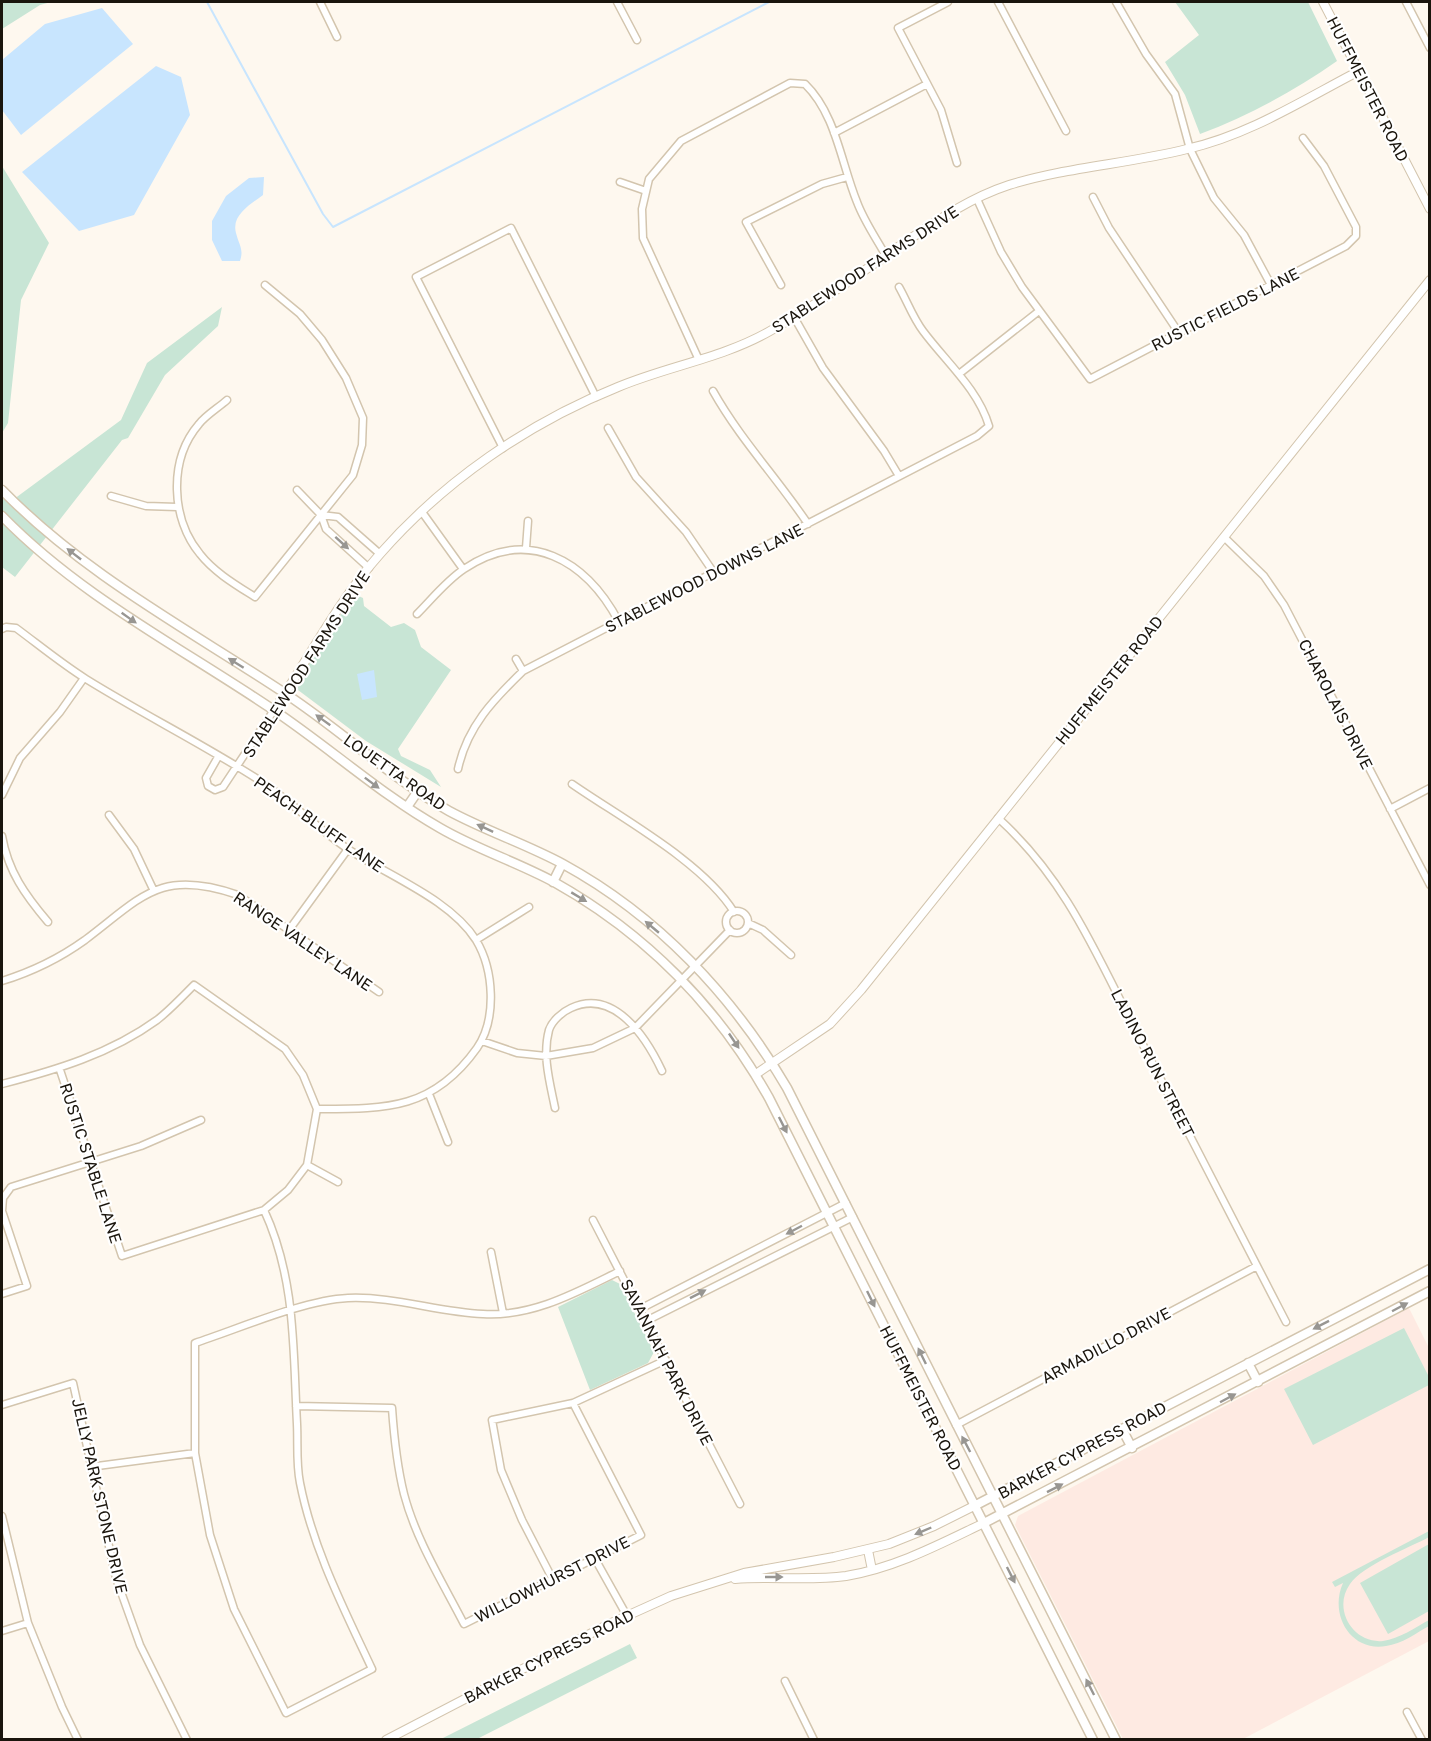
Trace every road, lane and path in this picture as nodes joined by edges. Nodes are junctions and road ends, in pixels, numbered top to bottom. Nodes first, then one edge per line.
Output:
1 (320, 2) edge
2 (617, 2) edge
3 (948, 2) edge
4 (998, 2) edge
5 (1116, 2) edge
6 (1323, 2) edge
7 (1406, 2) edge
8 (336, 37) dead end
9 (637, 40) dead end
10 (1430, 48) edge
11 (1359, 71) junction
12 (927, 84) junction
13 (1066, 131) dead end
14 (834, 133) junction
15 (1303, 138) dead end
16 (1190, 149) junction
17 (957, 163) dead end
18 (847, 177) junction
19 (620, 182) dead end
20 (646, 191) junction
21 (1093, 197) dead end
22 (977, 199) junction
23 (1430, 209) edge
24 (886, 256) junction
25 (1430, 280) edge
26 (265, 285) dead end
27 (781, 285) dead end
28 (1271, 285) junction
29 (899, 286) dead end
30 (1039, 311) junction
31 (794, 317) junction
32 (1179, 333) junction
33 (699, 360) junction
34 (959, 374) junction
35 (713, 391) dead end
36 (596, 397) junction
37 (226, 400) dead end
38 (608, 428) dead end
39 (502, 448) junction
40 (899, 476) junction
41 (2, 490) edge
42 (297, 490) dead end
43 (111, 496) dead end
44 (177, 507) junction
45 (422, 512) junction
46 (321, 515) junction
47 (2, 516) edge
48 (528, 521) dead end
49 (808, 524) junction
50 (1224, 537) junction
51 (526, 548) junction
52 (380, 554) junction
53 (369, 568) junction
54 (463, 569) junction
55 (714, 573) junction
56 (417, 614) dead end
57 (619, 622) junction
58 (4, 628) edge
59 (516, 659) dead end
60 (523, 671) junction
61 (84, 678) junction
62 (285, 694) junction
63 (274, 710) junction
64 (218, 757) junction
65 (238, 768) junction
66 (458, 769) dead end
67 (572, 784) dead end
68 (1430, 788) edge
69 (418, 791) junction
70 (2, 795) edge
71 (407, 807) junction
72 (1390, 809) junction
73 (109, 815) dead end
74 (998, 819) junction
75 (2, 836) edge
76 (348, 849) junction
77 (562, 864) junction
78 (553, 882) junction
79 (1430, 885) edge
80 (153, 889) junction
81 (529, 907) dead end
82 (734, 912) junction
83 (48, 922) dead end
84 (748, 923) junction
85 (289, 930) junction
86 (730, 930) junction
87 (476, 940) junction
88 (791, 955) dead end
89 (696, 966) junction
90 (682, 980) junction
91 (2, 981) edge
92 (379, 992) dead end
93 (635, 1028) junction
94 (482, 1041) junction
95 (546, 1056) junction
96 (772, 1064) junction
97 (60, 1070) junction
98 (662, 1071) dead end
99 (756, 1074) junction
100 (2, 1084) edge
101 (429, 1094) junction
102 (555, 1108) dead end
103 (317, 1109) junction
104 (201, 1120) dead end
105 (448, 1142) dead end
106 (90, 1162) junction
107 (306, 1165) junction
108 (338, 1182) dead end
109 (3, 1198) edge
110 (846, 1203) junction
111 (264, 1210) junction
112 (828, 1212) junction
113 (853, 1216) junction
114 (593, 1220) dead end
115 (834, 1225) junction
116 (491, 1252) dead end
117 (737, 1260) junction
118 (1257, 1266) junction
119 (1430, 1269) edge
120 (620, 1271) junction
121 (743, 1271) junction
122 (1430, 1291) edge
123 (2, 1294) edge
124 (640, 1309) junction
125 (291, 1310) junction
126 (503, 1313) junction
127 (646, 1321) junction
128 (1286, 1322) dead end
129 (666, 1360) junction
130 (1248, 1364) junction
131 (1258, 1382) junction
132 (573, 1403) junction
133 (2, 1406) edge
134 (296, 1406) junction
135 (956, 1425) junction
136 (1122, 1429) junction
137 (1132, 1448) junction
138 (195, 1453) junction
139 (90, 1467) junction
140 (994, 1496) junction
141 (740, 1504) dead end
142 (975, 1505) junction
143 (1002, 1514) junction
144 (2, 1516) edge
145 (984, 1523) junction
146 (3, 1525) edge
147 (868, 1550) junction
148 (594, 1557) junction
149 (872, 1570) junction
150 (552, 1578) junction
151 (715, 1580) junction
152 (627, 1616) junction
153 (28, 1623) junction
154 (2, 1631) edge
155 (785, 1681) dead end
156 (1407, 1712) dead end
157 (78, 1740) edge
158 (187, 1740) edge
159 (386, 1740) edge
160 (814, 1740) edge
161 (1094, 1740) edge
162 (1116, 1740) edge
163 (1422, 1740) edge

1 - 8 street
2 - 9 street
3 - 12 street
4 - 13 street
5 - 16 street
6 - 11 street, HUFFMEISTER ROAD
7 - 10 street
11 - 16 street, STABLEWOOD FARMS DRIVE
11 - 23 street, HUFFMEISTER ROAD
12 - 14 street
12 - 17 street
14 - 18 street
14 - 20 street
15 - 28 street, RUSTIC FIELDS LANE
16 - 22 street, STABLEWOOD FARMS DRIVE
16 - 28 street
18 - 24 street
18 - 27 street
19 - 20 street
20 - 33 street
21 - 32 street
22 - 24 street, STABLEWOOD FARMS DRIVE
22 - 30 street
24 - 31 street, STABLEWOOD FARMS DRIVE
25 - 50 street, HUFFMEISTER ROAD
26 - 46 street
28 - 32 street, RUSTIC FIELDS LANE
29 - 34 street
30 - 32 street, RUSTIC FIELDS LANE
30 - 34 street
31 - 33 street, STABLEWOOD FARMS DRIVE
31 - 40 street
33 - 36 street, STABLEWOOD FARMS DRIVE
34 - 40 street, STABLEWOOD DOWNS LANE
35 - 49 street
36 - 39 street, STABLEWOOD FARMS DRIVE
36 - 39 street
37 - 44 street
38 - 55 street
39 - 45 street, STABLEWOOD FARMS DRIVE
40 - 49 street, STABLEWOOD DOWNS LANE
62 -> 41 main road, LOUETTA ROAD
42 - 46 street
43 - 44 street
44 - 46 street
45 - 52 street, STABLEWOOD FARMS DRIVE
45 - 54 street
46 - 52 street
46 -> 53 street
47 -> 63 main road, LOUETTA ROAD
48 - 51 street
49 - 55 street, STABLEWOOD DOWNS LANE
50 - 72 street, CHAROLAIS DRIVE
50 - 74 street, HUFFMEISTER ROAD
51 - 54 street
51 - 57 street
52 - 53 street, STABLEWOOD FARMS DRIVE
53 - 62 street, STABLEWOOD FARMS DRIVE
54 - 56 street
55 - 57 street, STABLEWOOD DOWNS LANE
57 - 60 street, STABLEWOOD DOWNS LANE
58 - 61 street, PEACH BLUFF LANE
59 - 60 street
60 - 66 street, STABLEWOOD DOWNS LANE
61 - 64 street, PEACH BLUFF LANE
61 - 70 street
62 - 63 street, STABLEWOOD FARMS DRIVE
69 -> 62 main road, LOUETTA ROAD
63 - 65 street, STABLEWOOD FARMS DRIVE
63 -> 71 main road, LOUETTA ROAD
64 - 65 street, PEACH BLUFF LANE
64 - 65 street, STABLEWOOD FARMS DRIVE
65 - 76 street, PEACH BLUFF LANE
67 - 82 street
68 - 72 street
69 - 71 main road
77 -> 69 main road, LOUETTA ROAD
71 - 78 main road, LOUETTA ROAD
72 - 79 street, CHAROLAIS DRIVE
73 - 80 street
74 - 96 street, HUFFMEISTER ROAD
74 - 118 street, LADINO RUN STREET
75 - 83 street
76 - 85 street
76 - 87 street, PEACH BLUFF LANE
77 - 78 main road
89 -> 77 main road, LOUETTA ROAD
78 -> 90 main road, LOUETTA ROAD
80 - 85 street, RANGE VALLEY LANE
80 - 91 street
81 - 87 street
82 - 84 street
82 - 86 street
84 - 86 street
84 - 88 street
85 - 92 street, RANGE VALLEY LANE
86 - 89 street
87 - 94 street, PEACH BLUFF LANE
89 - 90 street
89 - 96 main road, LOUETTA ROAD
90 - 93 street
90 -> 99 main road, LOUETTA ROAD
93 - 95 street
93 - 95 street
93 - 98 street
94 - 95 street
94 - 101 street
95 - 102 street
96 - 99 street, HUFFMEISTER ROAD
96 - 110 main road, HUFFMEISTER ROAD
97 - 100 street
97 - 103 street
97 - 106 street, RUSTIC STABLE LANE
99 -> 112 main road, HUFFMEISTER ROAD
101 - 103 street
101 - 105 street
103 - 107 street
104 - 106 street
106 - 109 street
106 - 111 street, RUSTIC STABLE LANE
107 - 108 street
107 - 111 street
109 - 123 street
110 - 112 street
110 - 113 main road, HUFFMEISTER ROAD
111 - 125 street
112 - 115 main road, HUFFMEISTER ROAD
112 -> 117 street
113 - 115 street
135 -> 113 main road, HUFFMEISTER ROAD
114 - 120 street, SAVANNAH PARK DRIVE
115 - 121 street
115 -> 142 main road, HUFFMEISTER ROAD
116 - 126 street
117 - 121 street
117 - 124 street
118 - 128 street, LADINO RUN STREET
118 - 135 street, ARMADILLO DRIVE
119 -> 130 main road, BARKER CYPRESS ROAD
120 - 124 street, SAVANNAH PARK DRIVE
120 - 126 street
127 -> 121 street
131 -> 122 main road, BARKER CYPRESS ROAD
124 - 127 street, SAVANNAH PARK DRIVE
125 - 126 street
125 - 134 street
125 - 138 street
127 - 129 street, SAVANNAH PARK DRIVE
129 - 132 street
129 - 141 street, SAVANNAH PARK DRIVE
130 - 131 main road
130 - 136 main road, BARKER CYPRESS ROAD
137 -> 131 main road, BARKER CYPRESS ROAD
132 - 148 street, WILLOWHURST DRIVE
132 - 150 street
133 - 139 street, JELLY PARK STONE DRIVE
134 - 138 street
134 - 150 street, WILLOWHURST DRIVE
140 -> 135 main road, HUFFMEISTER ROAD
136 - 137 main road
136 - 140 main road, BARKER CYPRESS ROAD
143 -> 137 main road, BARKER CYPRESS ROAD
138 - 139 street
139 - 158 street, JELLY PARK STONE DRIVE
140 - 142 main road, BARKER CYPRESS ROAD
140 - 143 main road, HUFFMEISTER ROAD
142 - 145 main road, HUFFMEISTER ROAD
142 -> 147 street, BARKER CYPRESS ROAD
143 - 145 main road, BARKER CYPRESS ROAD
162 -> 143 main road, HUFFMEISTER ROAD
144 - 146 street
145 - 149 street, BARKER CYPRESS ROAD
145 -> 161 main road, HUFFMEISTER ROAD
146 - 153 street
147 - 149 street
147 - 151 street, BARKER CYPRESS ROAD
148 - 150 street, WILLOWHURST DRIVE
148 - 152 street
151 -> 149 street, BARKER CYPRESS ROAD
151 - 152 street, BARKER CYPRESS ROAD
152 - 159 street, BARKER CYPRESS ROAD
153 - 154 street
153 - 157 street
155 - 160 street
156 - 163 street

